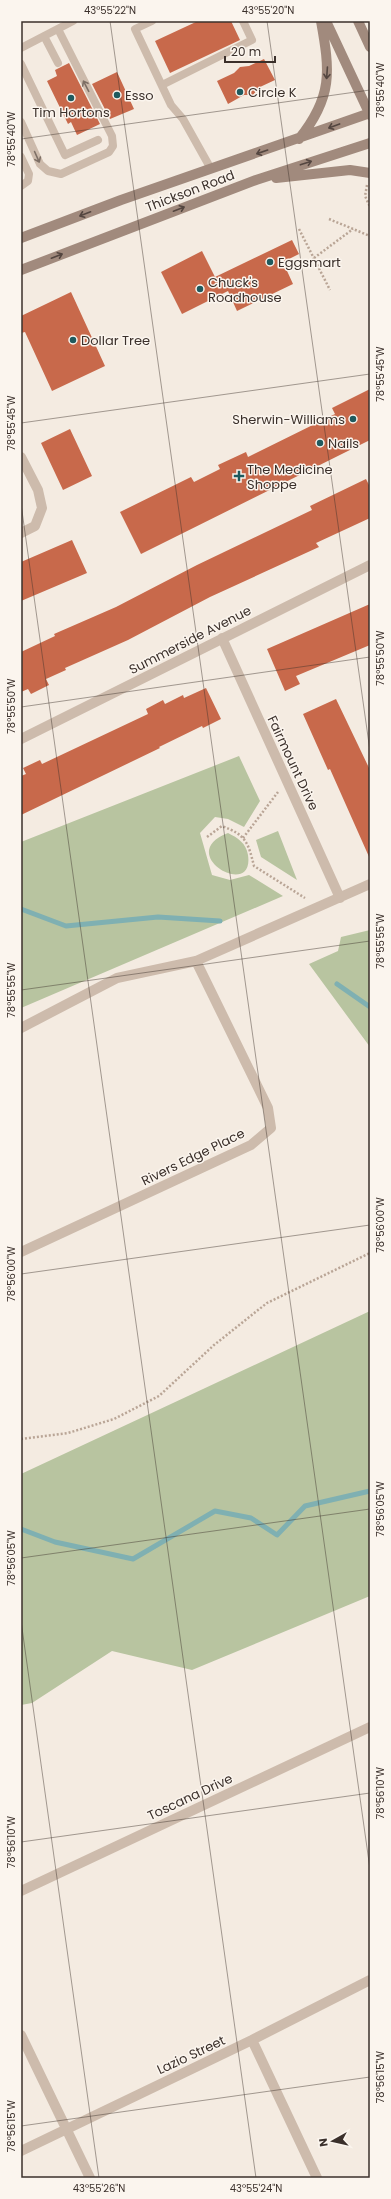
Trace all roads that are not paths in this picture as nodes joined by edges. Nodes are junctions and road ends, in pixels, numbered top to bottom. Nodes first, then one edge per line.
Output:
1 (73, 21) edge
2 (152, 21) edge
3 (243, 21) edge
4 (321, 21) edge
5 (326, 21) edge
6 (358, 21) edge
7 (58, 29) junction
8 (363, 32) junction
9 (44, 36) junction
10 (370, 40) edge
11 (370, 47) edge
12 (21, 48) edge
13 (58, 62) dead end
14 (21, 64) edge
15 (162, 84) junction
16 (370, 114) edge
17 (21, 122) edge
18 (299, 139) junction
19 (98, 140) dead end
20 (370, 143) edge
21 (21, 157) edge
22 (211, 169) junction
23 (370, 173) edge
24 (256, 180) junction
25 (21, 186) edge
26 (21, 238) edge
27 (21, 270) edge
28 (21, 457) edge
29 (21, 533) edge
30 (370, 565) edge
31 (222, 638) junction
32 (21, 739) edge
33 (370, 884) edge
34 (340, 898) junction
35 (196, 961) junction
36 (21, 1028) edge
37 (21, 1252) edge
38 (370, 1727) edge
39 (21, 1891) edge
40 (370, 1980) edge
41 (21, 2035) edge
42 (252, 2040) junction
43 (66, 2128) junction
44 (21, 2151) edge
45 (90, 2178) edge
46 (316, 2178) edge

1 - 7 lane
2 - 15 lane
3 - 15 lane
4 -> 18 main road
5 - 16 main road
6 - 8 main road
7 - 9 lane
17 -> 7 lane
8 - 10 main road
8 - 11 main road
9 - 12 lane
9 - 13 lane
14 - 19 lane
15 - 22 lane
16 -> 18 main road, Thickson Road
18 -> 22 main road, Thickson Road
24 -> 20 main road, Thickson Road
21 - 25 lane
22 -> 26 main road, Thickson Road
23 - 24 main road
27 -> 24 main road, Thickson Road
28 - 29 street
30 - 31 street, Summerside Avenue
31 - 32 street, Summerside Avenue
31 - 34 street, Fairmount Drive
33 - 34 street
34 - 35 street
35 - 36 street
35 - 37 street, Rivers Edge Place
38 - 39 street, Toscana Drive
40 - 42 street, Lazio Street
41 - 43 street
42 - 43 street, Lazio Street
42 - 46 street
43 - 44 street, Lazio Street
43 - 45 street

